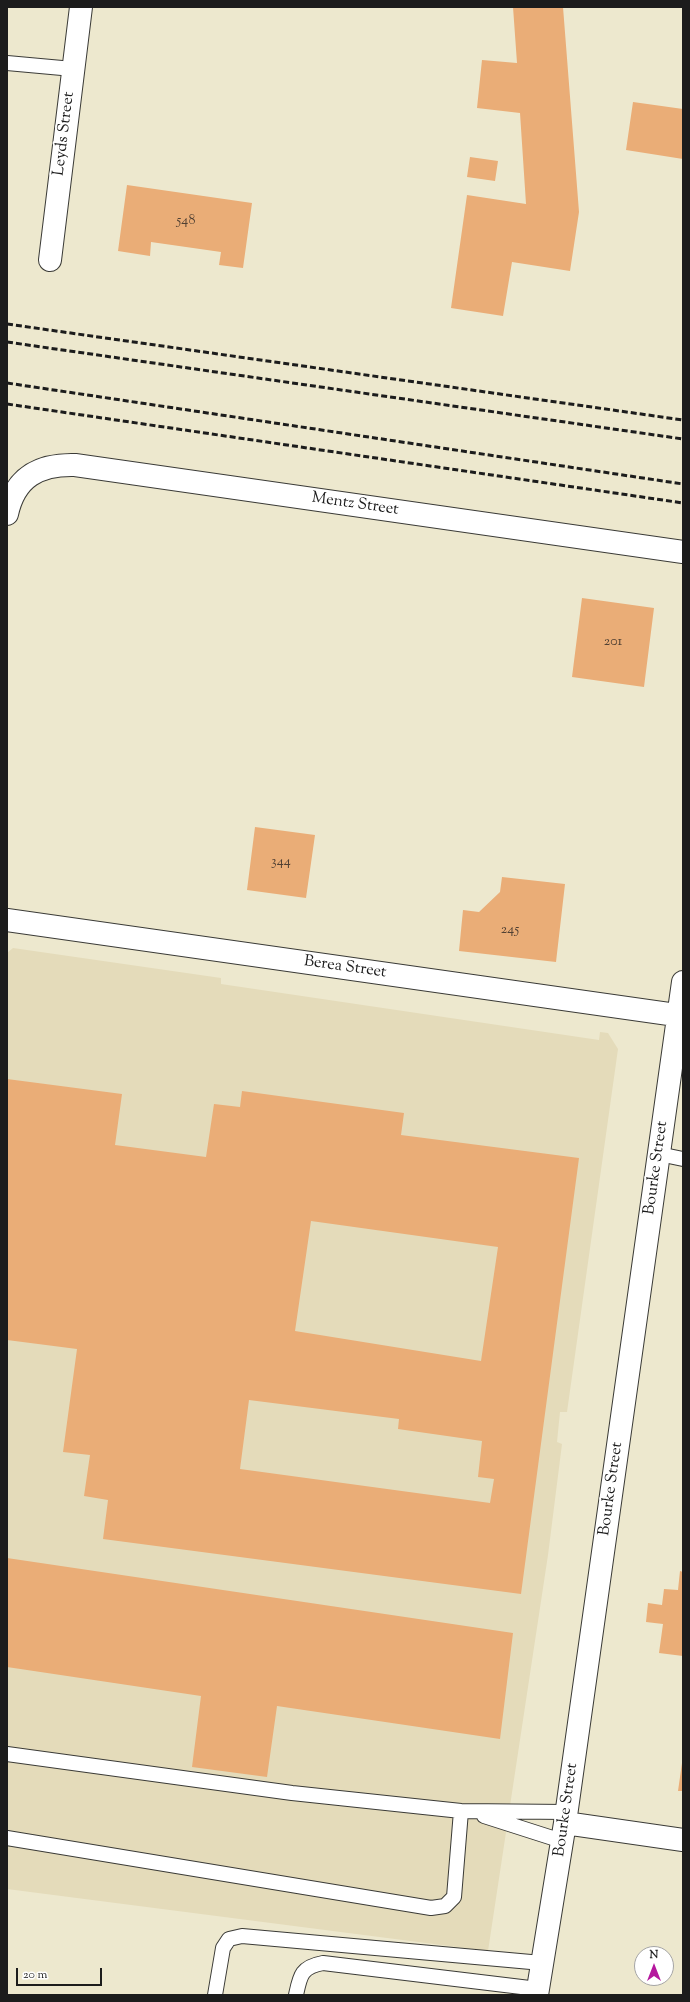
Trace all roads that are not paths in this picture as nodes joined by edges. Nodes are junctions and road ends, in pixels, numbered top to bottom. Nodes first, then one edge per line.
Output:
1 (81, 7) edge
2 (7, 63) edge
3 (73, 70) junction
4 (50, 260) dead end
5 (7, 514) edge
6 (683, 552) edge
7 (7, 920) edge
8 (683, 982) edge
9 (681, 1015) edge
10 (659, 1154) junction
11 (683, 1159) edge
12 (7, 1754) edge
13 (465, 1811) junction
14 (565, 1825) junction
15 (7, 1838) edge
16 (683, 1840) edge
17 (542, 1963) junction
18 (537, 1992) edge
19 (214, 1995) edge
20 (296, 1995) edge

1 - 3 street, Leyds Street
2 - 3 lane
3 - 4 street, Leyds Street
5 - 6 street, Mentz Street
7 - 9 street, Berea Street
8 - 9 street, Bourke Street
9 - 10 street, Bourke Street
10 - 11 lane
10 - 14 street, Bourke Street
12 - 13 lane
13 - 14 lane
13 - 14 lane
13 - 15 lane
14 - 16 street
14 - 17 street, Bourke Street
17 - 18 street, Bourke Street
17 - 19 lane
18 - 20 lane

